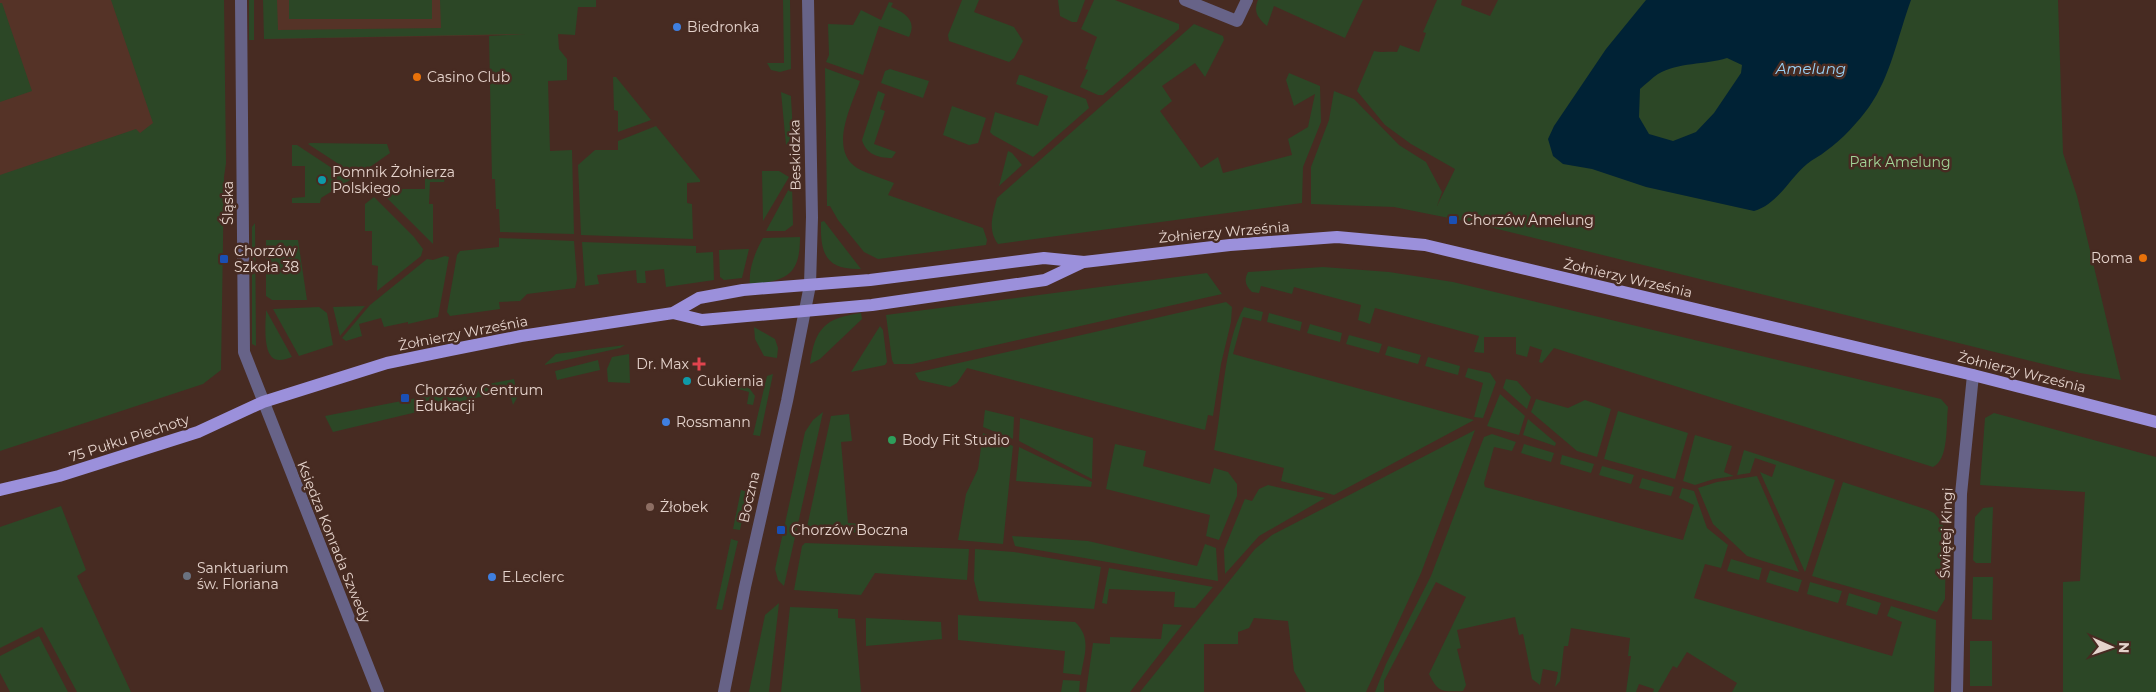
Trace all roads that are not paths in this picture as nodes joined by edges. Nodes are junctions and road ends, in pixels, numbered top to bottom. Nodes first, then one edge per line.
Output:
1 (241, 0) edge
2 (808, 0) edge
3 (1185, 0) edge
4 (1247, 0) edge
5 (1084, 262) junction
6 (810, 286) junction
7 (805, 310) junction
8 (673, 313) junction
9 (1972, 375) junction
10 (263, 402) junction
11 (2156, 422) edge
12 (0, 490) edge
13 (378, 692) edge
14 (724, 692) edge
15 (1957, 692) edge

1 - 10 street, Śląska
2 - 6 street, Beskidzka
3 - 4 street
5 - 6 main road, Żołnierzy Września
5 - 7 main road, Żołnierzy Września
5 - 9 main road, Żołnierzy Września
6 - 7 street, Beskidzka
6 - 8 main road, Żołnierzy Września
7 - 8 main road, Żołnierzy Września
7 - 14 street, Boczna
8 - 10 main road, Żołnierzy Września
9 - 11 main road, Żołnierzy Września
9 - 15 street, Świętej Kingi
10 - 12 main road, 75 Pułku Piechoty
10 - 13 street, Księdza Konrada Szwedy

